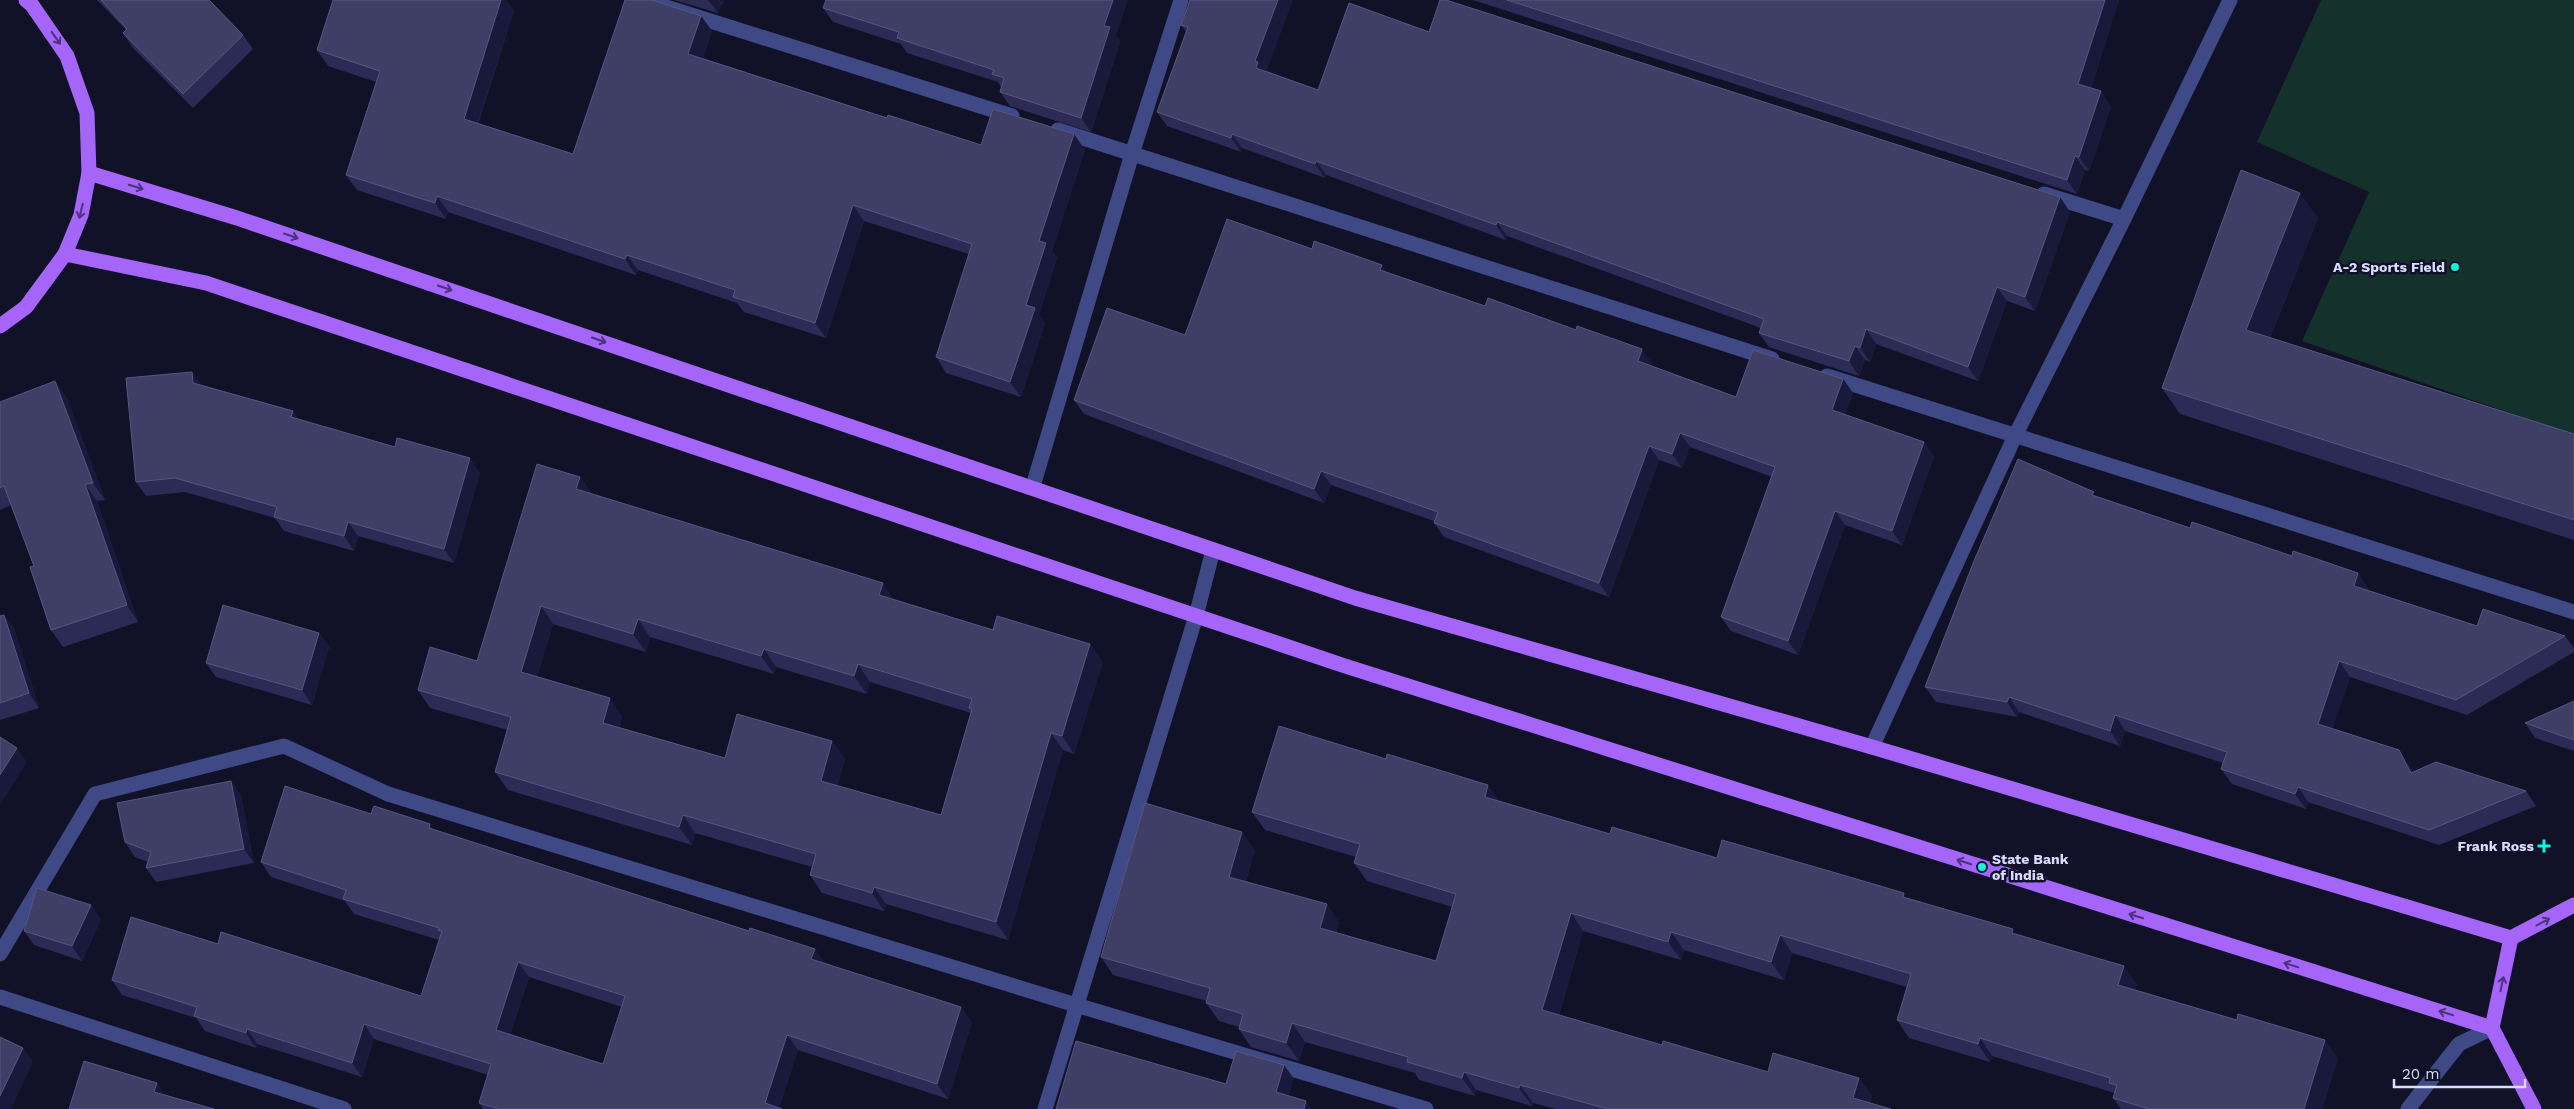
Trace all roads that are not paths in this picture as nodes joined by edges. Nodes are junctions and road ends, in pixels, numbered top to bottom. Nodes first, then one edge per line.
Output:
1 (26, 0) edge
2 (644, 0) edge
3 (1181, 0) edge
4 (2230, 0) edge
5 (1028, 121) edge
6 (1047, 127) edge
7 (1132, 154) junction
8 (89, 174) junction
9 (2029, 189) edge
10 (2124, 219) junction
11 (65, 254) junction
12 (0, 326) edge
13 (1787, 363) edge
14 (1815, 372) edge
15 (2014, 436) junction
16 (1033, 486) junction
17 (1213, 550) junction
18 (2574, 612) edge
19 (1196, 616) junction
20 (1872, 747) junction
21 (2574, 905) edge
22 (2511, 938) junction
23 (0, 954) edge
24 (0, 997) edge
25 (1076, 1005) junction
26 (2492, 1028) junction
27 (344, 1109) edge
28 (1044, 1109) edge
29 (1426, 1109) edge
30 (2408, 1109) edge
31 (2534, 1109) edge

1 -> 8 main road
2 - 5 street
3 - 7 street
4 - 10 street
6 - 7 street
7 - 13 street
7 - 16 street
8 -> 11 main road
8 -> 16 main road
9 - 10 street
10 - 15 street
11 - 12 main road
11 - 19 main road
14 - 15 street
15 - 18 street
15 - 20 street
16 - 17 main road
17 - 19 street
17 - 20 main road
19 - 25 street
26 -> 19 main road
20 - 22 main road
22 -> 21 main road
26 -> 22 main road
23 - 25 street
24 - 27 street
25 - 28 street
25 - 29 street
26 - 30 street
26 - 31 main road

